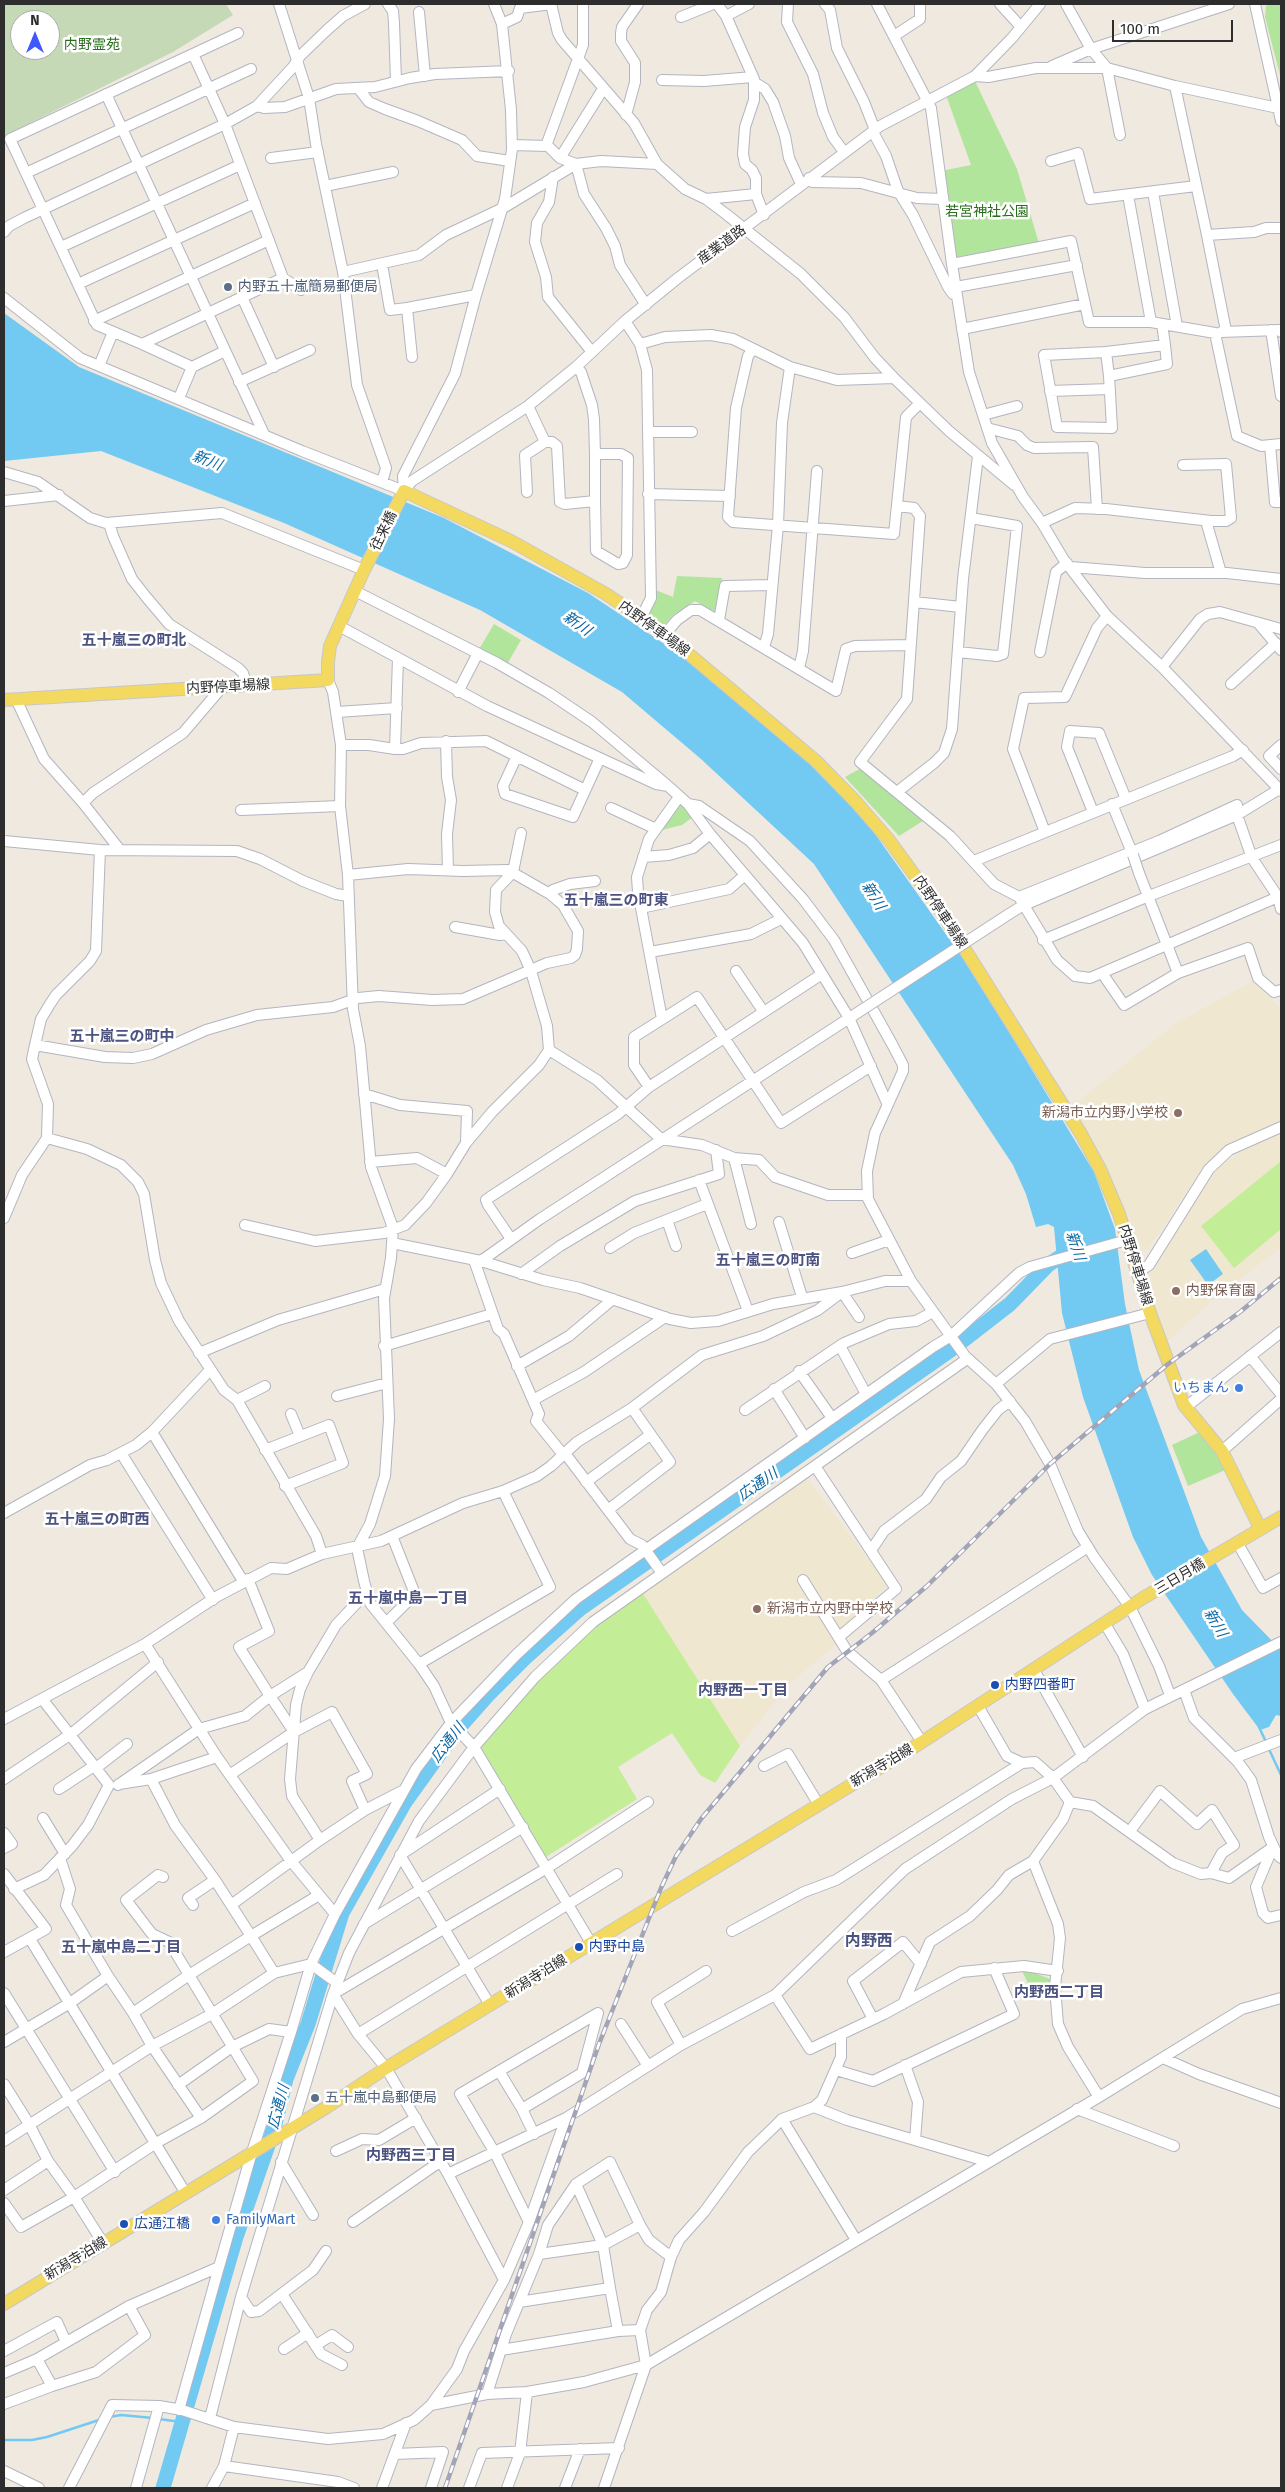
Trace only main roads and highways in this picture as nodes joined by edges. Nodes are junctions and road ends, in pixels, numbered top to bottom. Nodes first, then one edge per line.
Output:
1 (402, 494) joint
2 (328, 680) joint
3 (10, 700) edge
4 (1281, 1517) edge
5 (1260, 1528) junction
6 (1143, 1598) joint
7 (4, 2304) edge

1 - 2 main road, 往来橋
1 - 5 main road, 内野停車場線
2 - 3 main road, 内野停車場線
4 - 5 main road
5 - 6 main road, 三日月橋
6 - 7 main road, 新潟寺泊線

